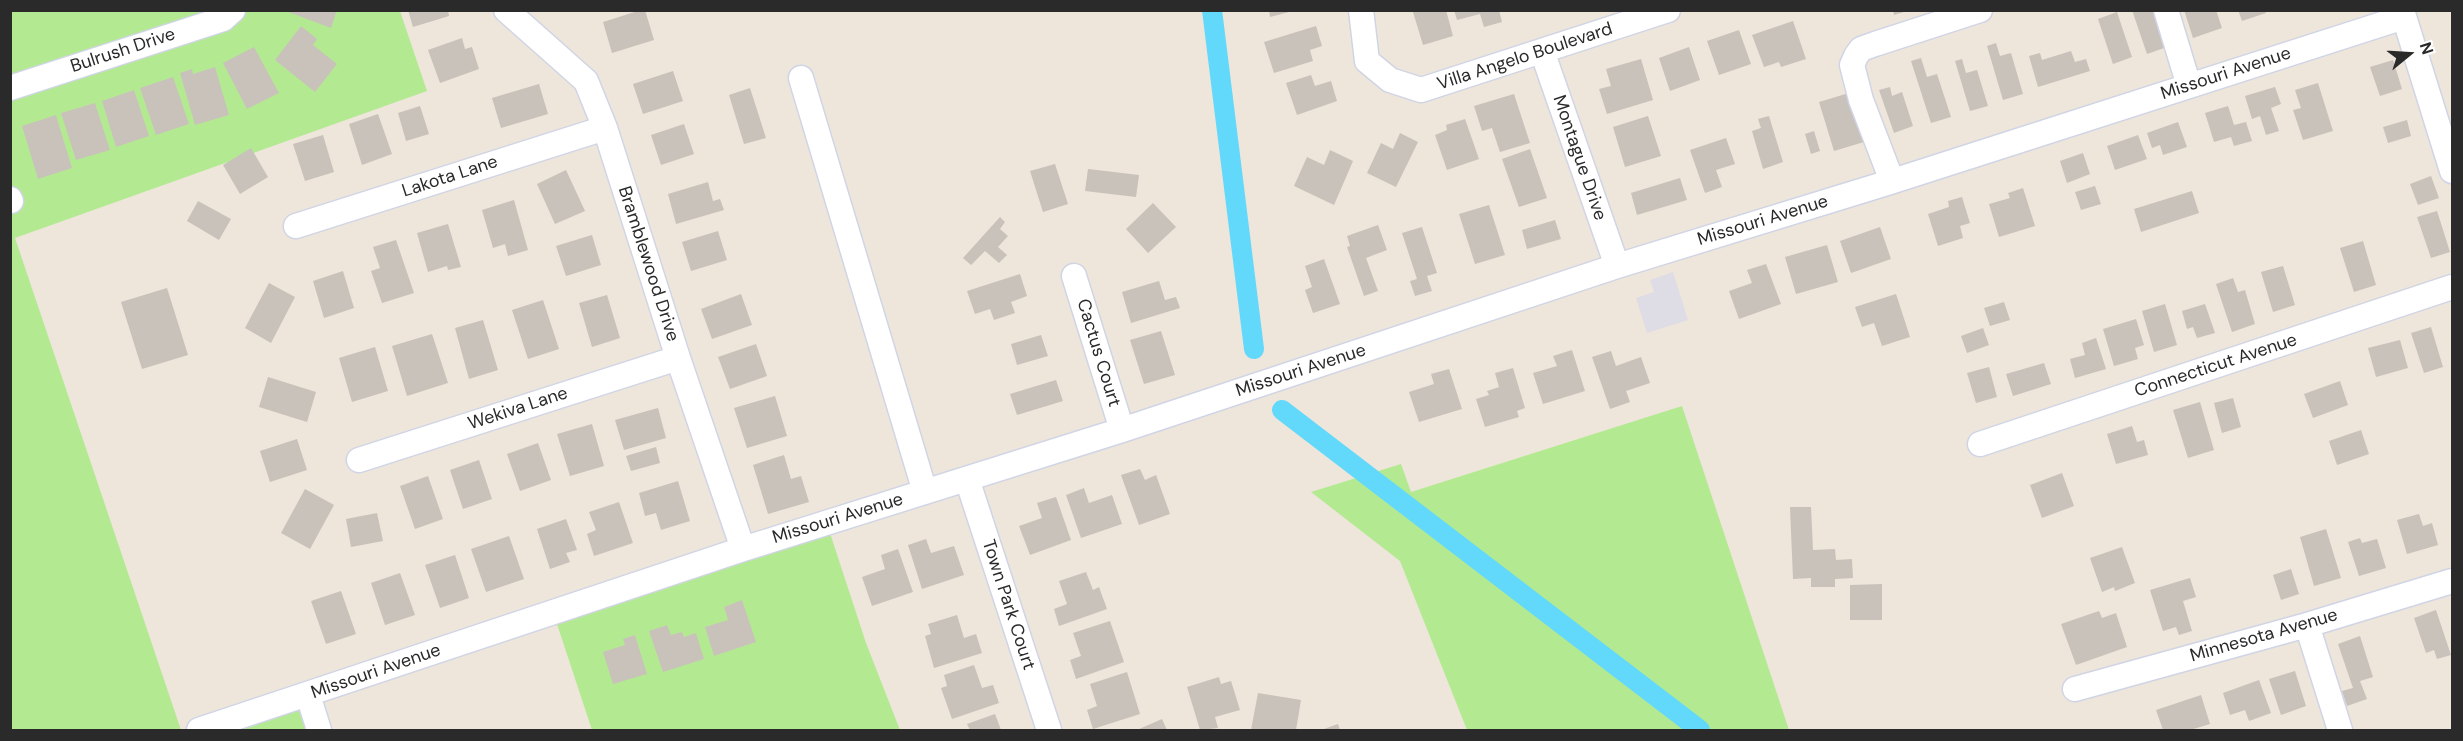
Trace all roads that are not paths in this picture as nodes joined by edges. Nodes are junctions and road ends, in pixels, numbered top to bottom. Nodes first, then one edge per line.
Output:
1 (233, 10) edge
2 (506, 10) edge
3 (1360, 10) edge
4 (1668, 10) edge
5 (1980, 10) edge
6 (2166, 10) edge
7 (2403, 14) edge
8 (1542, 51) junction
9 (801, 78) dead end
10 (2189, 86) junction
11 (10, 88) edge
12 (605, 128) junction
13 (2452, 171) edge
14 (1892, 181) junction
15 (296, 226) dead end
16 (1617, 266) junction
17 (1074, 276) dead end
18 (2452, 287) edge
19 (678, 358) junction
20 (1122, 430) junction
21 (1980, 444) dead end
22 (358, 460) dead end
23 (967, 479) junction
24 (926, 492) junction
25 (743, 549) junction
26 (2452, 581) edge
27 (2307, 625) junction
28 (2075, 688) dead end
29 (308, 695) junction
30 (199, 730) edge
31 (319, 730) edge
32 (1049, 730) edge
33 (2340, 730) edge

1 - 11 street, Bulrush Drive
2 - 12 street, Bramblewood Drive
3 - 8 street, Villa Angelo Boulevard
4 - 8 street, Villa Angelo Boulevard
5 - 14 street
6 - 10 street
7 - 10 street, Missouri Avenue
7 - 13 street
8 - 16 street, Montague Drive
9 - 24 street
10 - 14 street, Missouri Avenue
12 - 15 street, Lakota Lane
12 - 19 street, Bramblewood Drive
14 - 16 street, Missouri Avenue
16 - 20 street, Missouri Avenue
17 - 20 street, Cactus Court
18 - 21 street, Connecticut Avenue
19 - 22 street, Wekiva Lane
19 - 25 street, Bramblewood Drive
20 - 23 street, Missouri Avenue
23 - 24 street, Missouri Avenue
23 - 32 street, Town Park Court
24 - 25 street, Missouri Avenue
25 - 29 street, Missouri Avenue
26 - 27 street, Minnesota Avenue
27 - 28 street, Minnesota Avenue
27 - 33 street
29 - 30 street, Missouri Avenue
29 - 31 street

